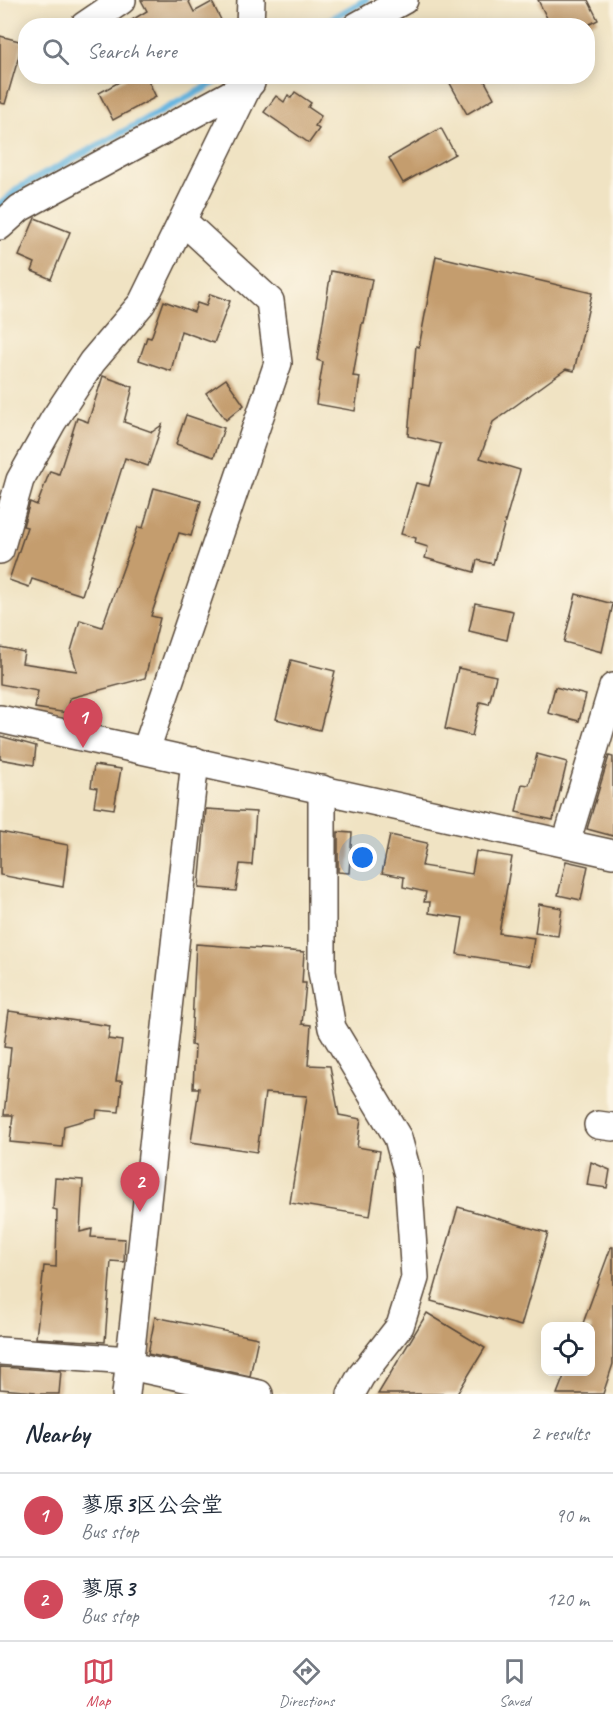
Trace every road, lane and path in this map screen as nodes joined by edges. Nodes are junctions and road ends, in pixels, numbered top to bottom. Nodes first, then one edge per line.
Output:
1 (122, 0) edge
2 (251, 0) edge
3 (405, 0) edge
4 (96, 18) edge
5 (250, 18) edge
6 (372, 18) edge
7 (245, 84) edge
8 (252, 84) edge
9 (183, 221) junction
10 (0, 226) edge
11 (0, 550) edge
12 (613, 687) edge
13 (0, 719) edge
14 (146, 750) junction
15 (195, 761) junction
16 (322, 789) junction
17 (566, 843) junction
18 (613, 854) edge
19 (0, 1351) edge
20 (130, 1363) junction
21 (126, 1394) edge
22 (259, 1394) edge
23 (351, 1394) edge

1 - 4 street
2 - 5 street
3 - 6 street
7 - 10 street
8 - 9 street
9 - 11 street
9 - 14 street
12 - 17 street
13 - 14 street
14 - 15 street
15 - 16 street
15 - 20 street
16 - 17 street
16 - 23 street
17 - 18 street
19 - 20 street
20 - 21 street
20 - 22 street

